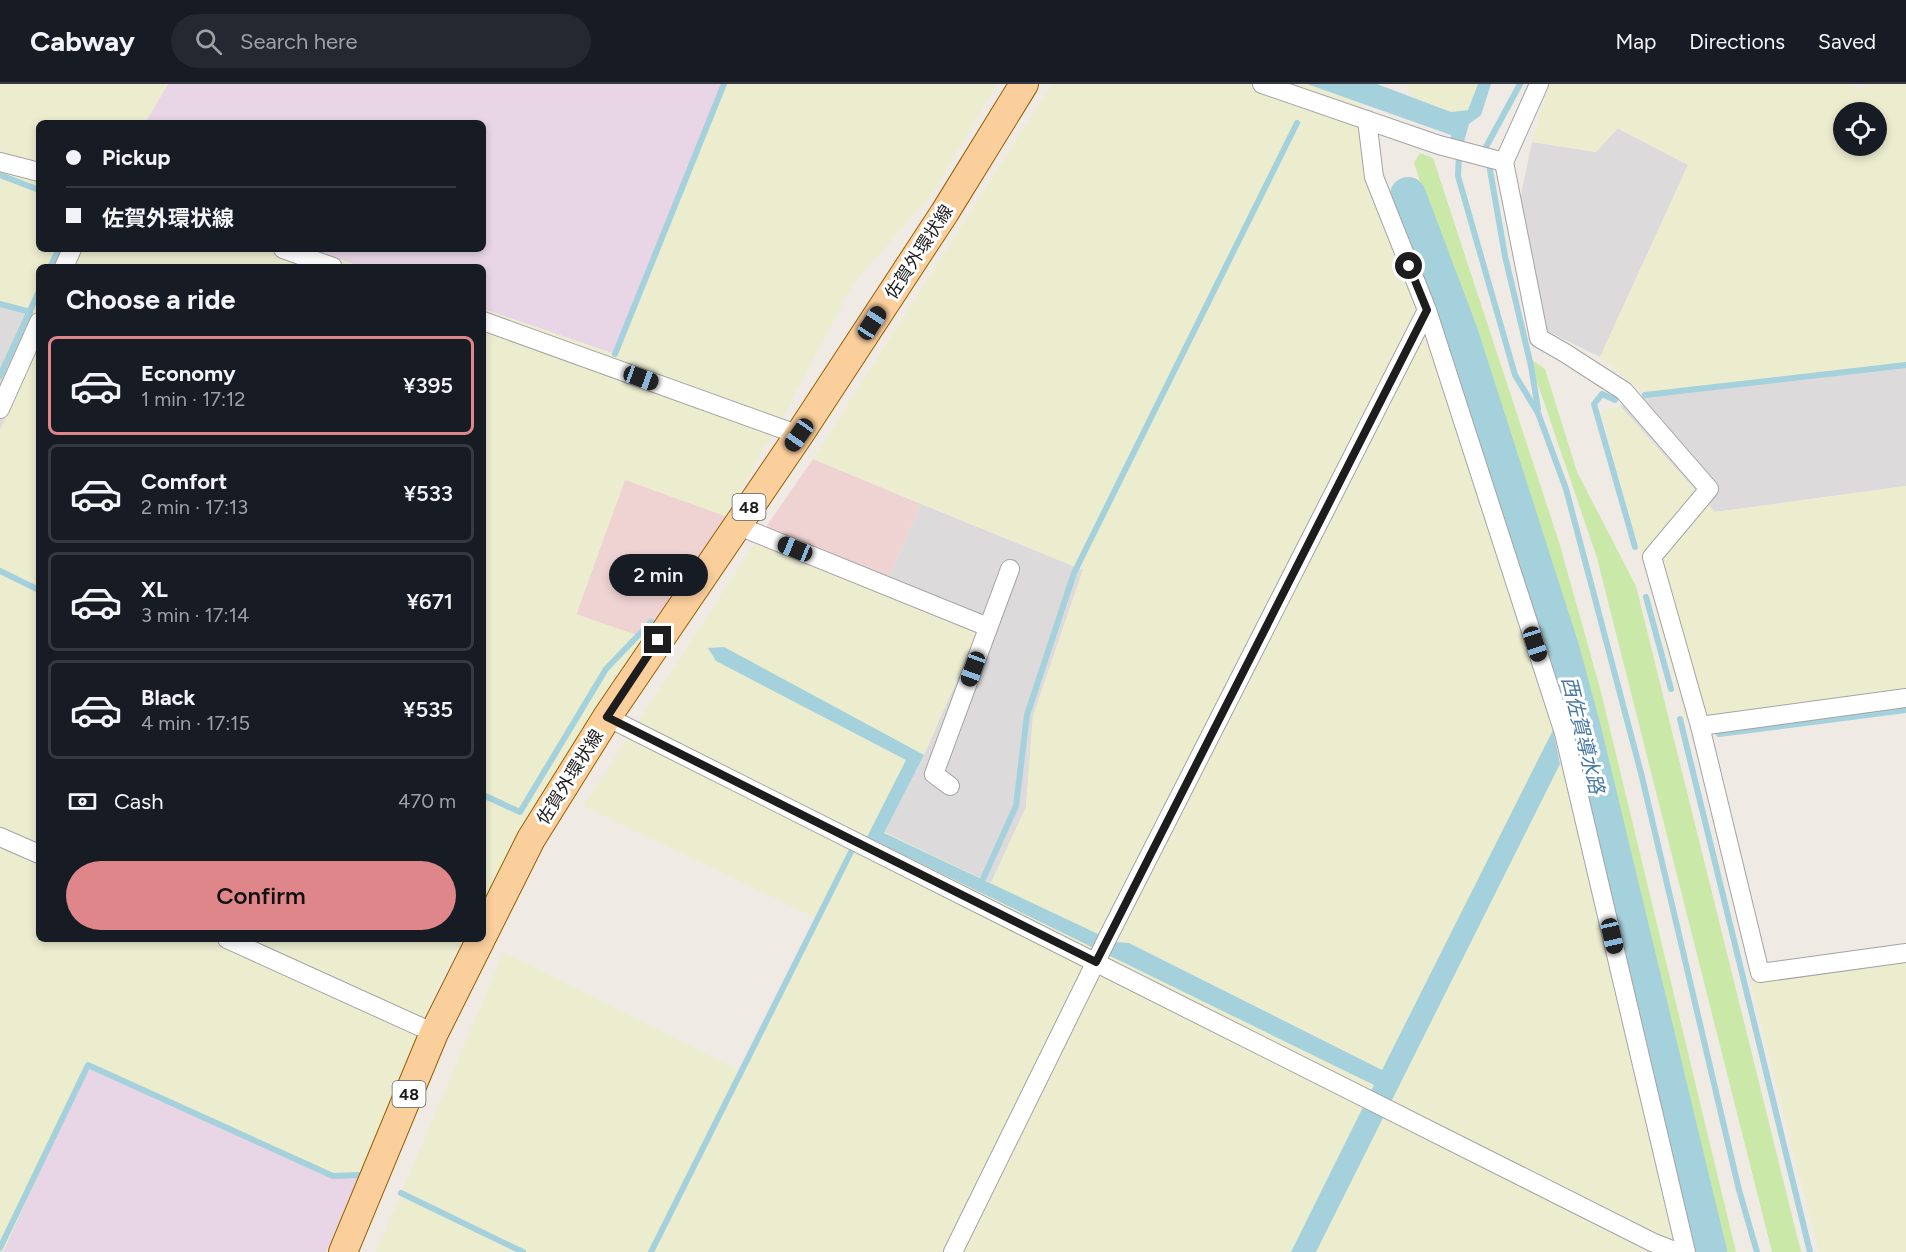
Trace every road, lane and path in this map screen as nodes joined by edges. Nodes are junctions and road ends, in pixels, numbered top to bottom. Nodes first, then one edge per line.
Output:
1 (1024, 84) edge
2 (1262, 84) edge
3 (1539, 84) edge
4 (1367, 120) junction
5 (0, 162) edge
6 (1504, 162) junction
7 (36, 171) edge
8 (291, 252) edge
9 (325, 264) edge
10 (1427, 310) junction
11 (486, 322) edge
12 (36, 329) edge
13 (0, 409) edge
14 (799, 435) junction
15 (736, 525) junction
16 (1010, 569) dead end
17 (988, 627) junction
18 (1906, 698) edge
19 (607, 717) junction
20 (1700, 726) junction
21 (950, 786) dead end
22 (0, 837) edge
23 (36, 853) edge
24 (486, 929) edge
25 (234, 942) edge
26 (480, 942) edge
27 (1906, 953) edge
28 (1096, 962) junction
29 (434, 1033) junction
30 (343, 1252) edge
31 (952, 1252) edge
32 (1677, 1252) edge
33 (1686, 1252) edge

1 - 14 main road, 佐賀外環状線 / 48
2 - 4 street
3 - 6 street
4 - 6 street
4 - 10 street
5 - 7 street
6 - 20 street
8 - 9 street
10 - 28 street
10 - 33 street
11 - 14 street
12 - 13 street
14 - 15 main road, 佐賀外環状線 / 48
15 - 17 street
15 - 19 main road, 佐賀外環状線 / 48
16 - 17 street
17 - 21 street
18 - 20 street
19 - 24 main road, 佐賀外環状線 / 48
19 - 28 street
20 - 27 street
22 - 23 street
25 - 29 street
26 - 29 main road, 48
28 - 31 street
28 - 32 street
29 - 30 main road, 48

